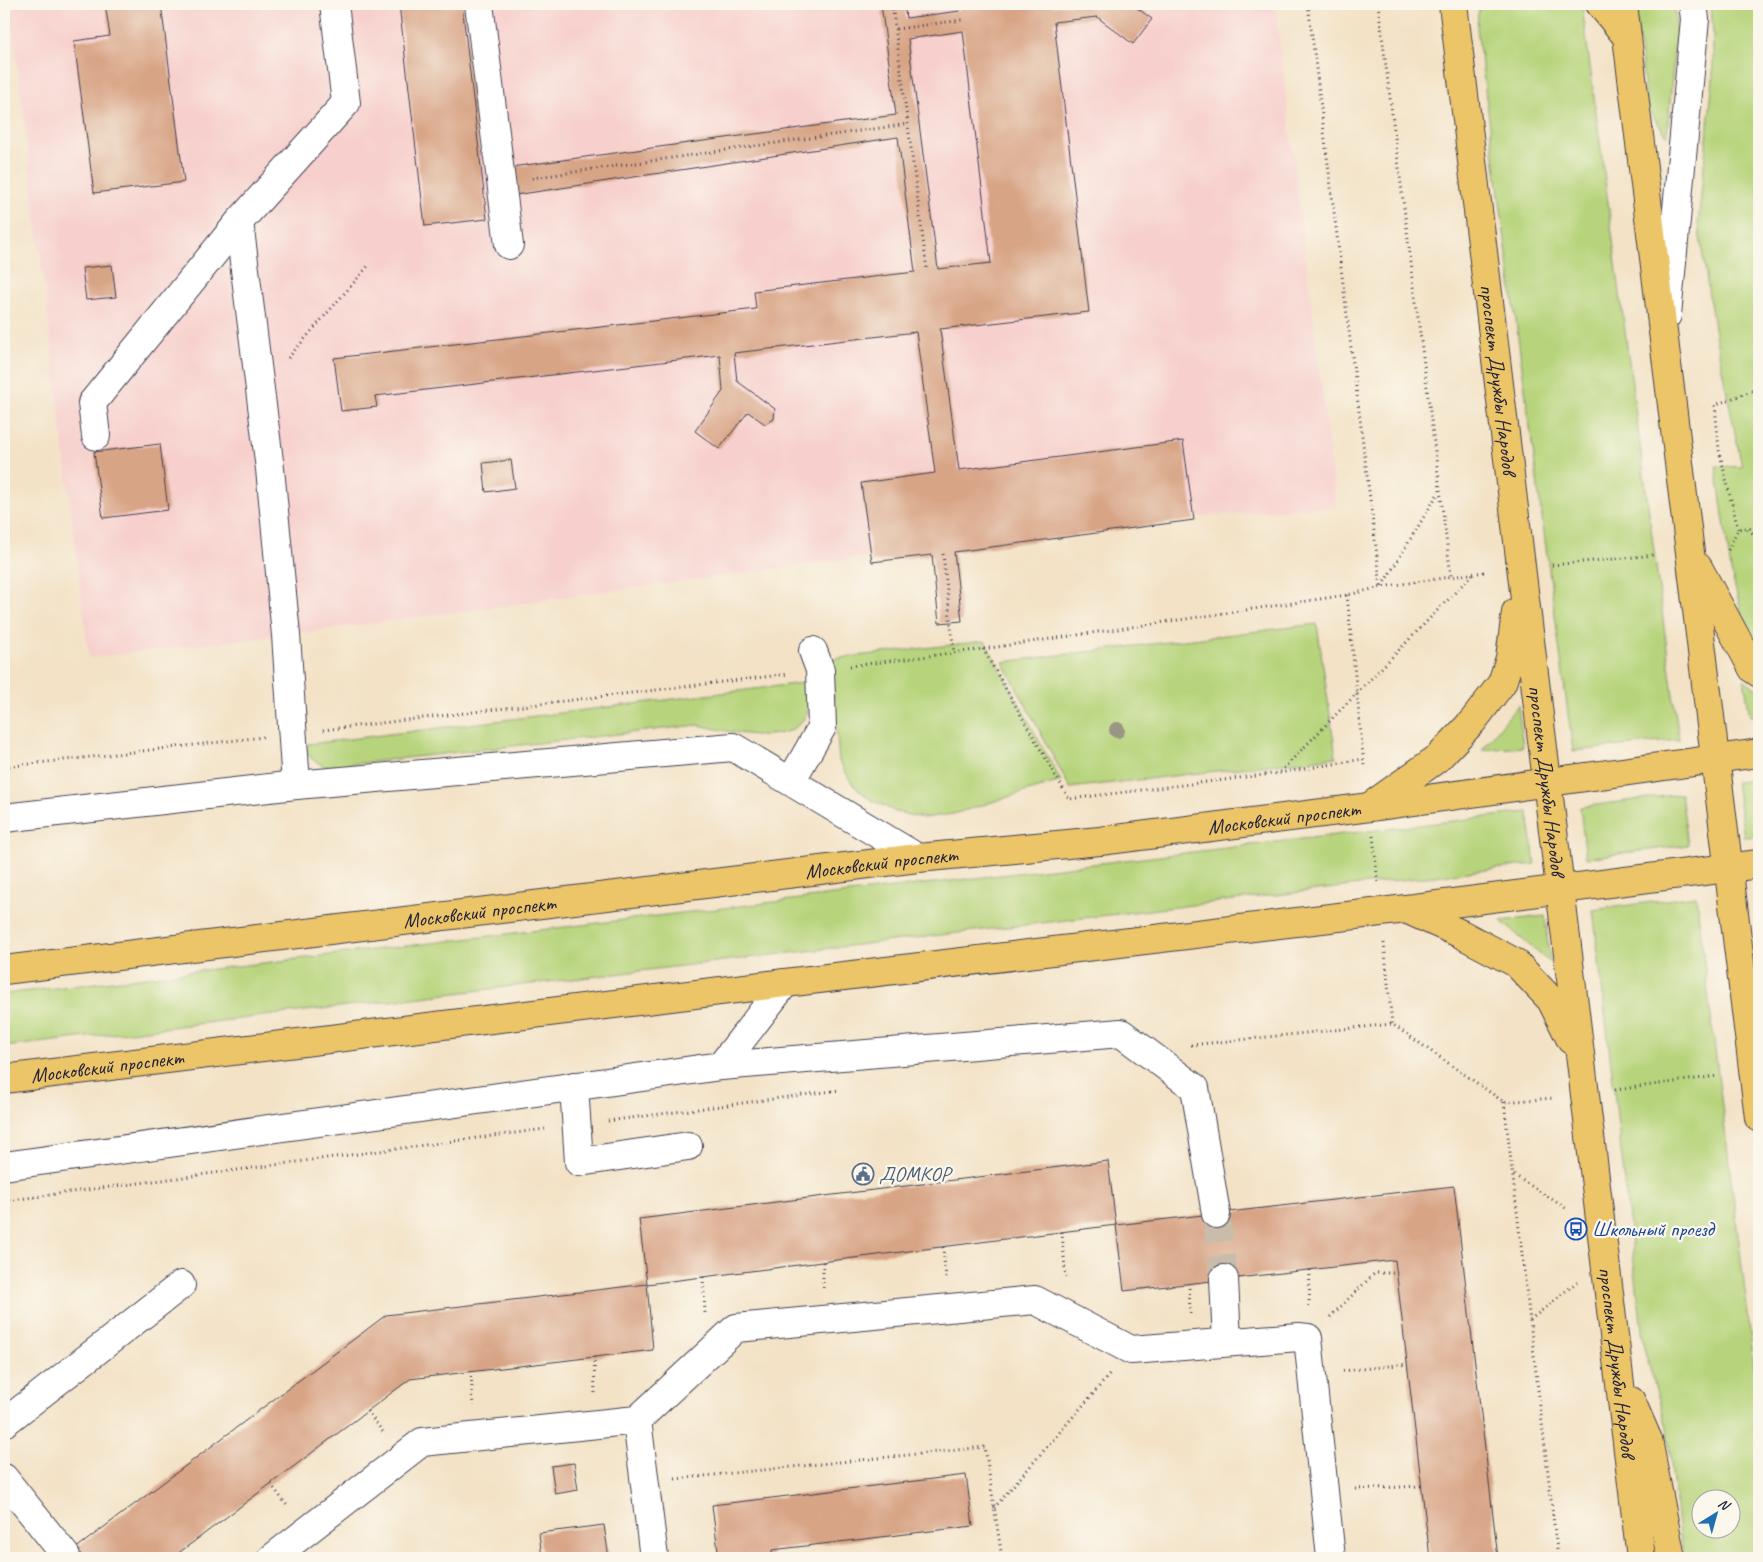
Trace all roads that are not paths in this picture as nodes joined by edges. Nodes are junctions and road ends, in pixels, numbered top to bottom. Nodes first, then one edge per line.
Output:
1 (334, 4) edge
2 (479, 4) edge
3 (1453, 4) edge
4 (1470, 4) edge
5 (1600, 4) edge
6 (1623, 4) edge
7 (1693, 4) edge
8 (1627, 37) junction
9 (1458, 48) junction
10 (239, 222) junction
11 (509, 245) dead end
12 (1665, 342) junction
13 (96, 436) dead end
14 (1690, 552) junction
15 (1521, 568) junction
16 (816, 661) road end
17 (1759, 673) edge
18 (1759, 753) edge
19 (1716, 759) junction
20 (791, 782) junction
21 (1547, 782) junction
22 (296, 785) junction
23 (4, 818) edge
24 (1371, 818) junction
25 (918, 858) junction
26 (1759, 864) edge
27 (1729, 868) junction
28 (1560, 889) junction
29 (1406, 909) junction
30 (4, 970) edge
31 (785, 983) junction
32 (1759, 1010) edge
33 (1750, 1042) junction
34 (1580, 1059) junction
35 (721, 1066) junction
36 (4, 1079) edge
37 (574, 1086) junction
38 (1759, 1118) edge
39 (688, 1146) dead end
40 (4, 1166) edge
41 (1216, 1214) tunnel mouth
42 (1224, 1279) tunnel mouth
43 (181, 1285) dead end
44 (1227, 1342) junction
45 (1618, 1367) junction
46 (636, 1420) junction
47 (4, 1423) edge
48 (4, 1478) edge
49 (66, 1556) dead end
50 (272, 1558) edge
51 (654, 1558) edge
52 (1331, 1558) edge
53 (1641, 1558) edge
54 (1672, 1558) edge

1 - 10 street
2 - 11 street
3 - 9 main road, проспект Дружбы Народов
4 - 9 main road
5 - 8 main road
6 - 8 main road
7 - 12 street
8 - 12 main road
9 - 15 main road, проспект Дружбы Народов
10 - 13 street
10 - 22 street
12 - 14 main road
14 - 17 main road
14 - 19 main road
15 - 21 main road, проспект Дружбы Народов
15 - 24 main road
16 - 20 street
18 - 19 main road, Московский проспект
19 - 21 main road, Московский проспект
19 - 27 main road
20 - 22 street
20 - 25 street
21 - 24 main road, Московский проспект
21 - 28 main road, проспект Дружбы Народов
22 - 23 street
24 - 25 main road, Московский проспект
25 - 30 main road, Московский проспект
26 - 27 main road, Московский проспект
27 - 28 main road, Московский проспект
27 - 33 main road
28 - 29 main road, Московский проспект
28 - 34 main road, проспект Дружбы Народов
29 - 31 main road, Московский проспект
29 - 34 main road
31 - 35 street
31 - 36 main road, Московский проспект
32 - 33 main road
33 - 38 main road
34 - 45 main road, проспект Дружбы Народов
35 - 37 street
35 - 41 street
37 - 39 street
37 - 40 street
42 - 44 street
43 - 47 street
44 - 46 street
44 - 52 street
45 - 53 main road, проспект Дружбы Народов
45 - 54 main road
46 - 50 street
46 - 51 street
48 - 49 street

